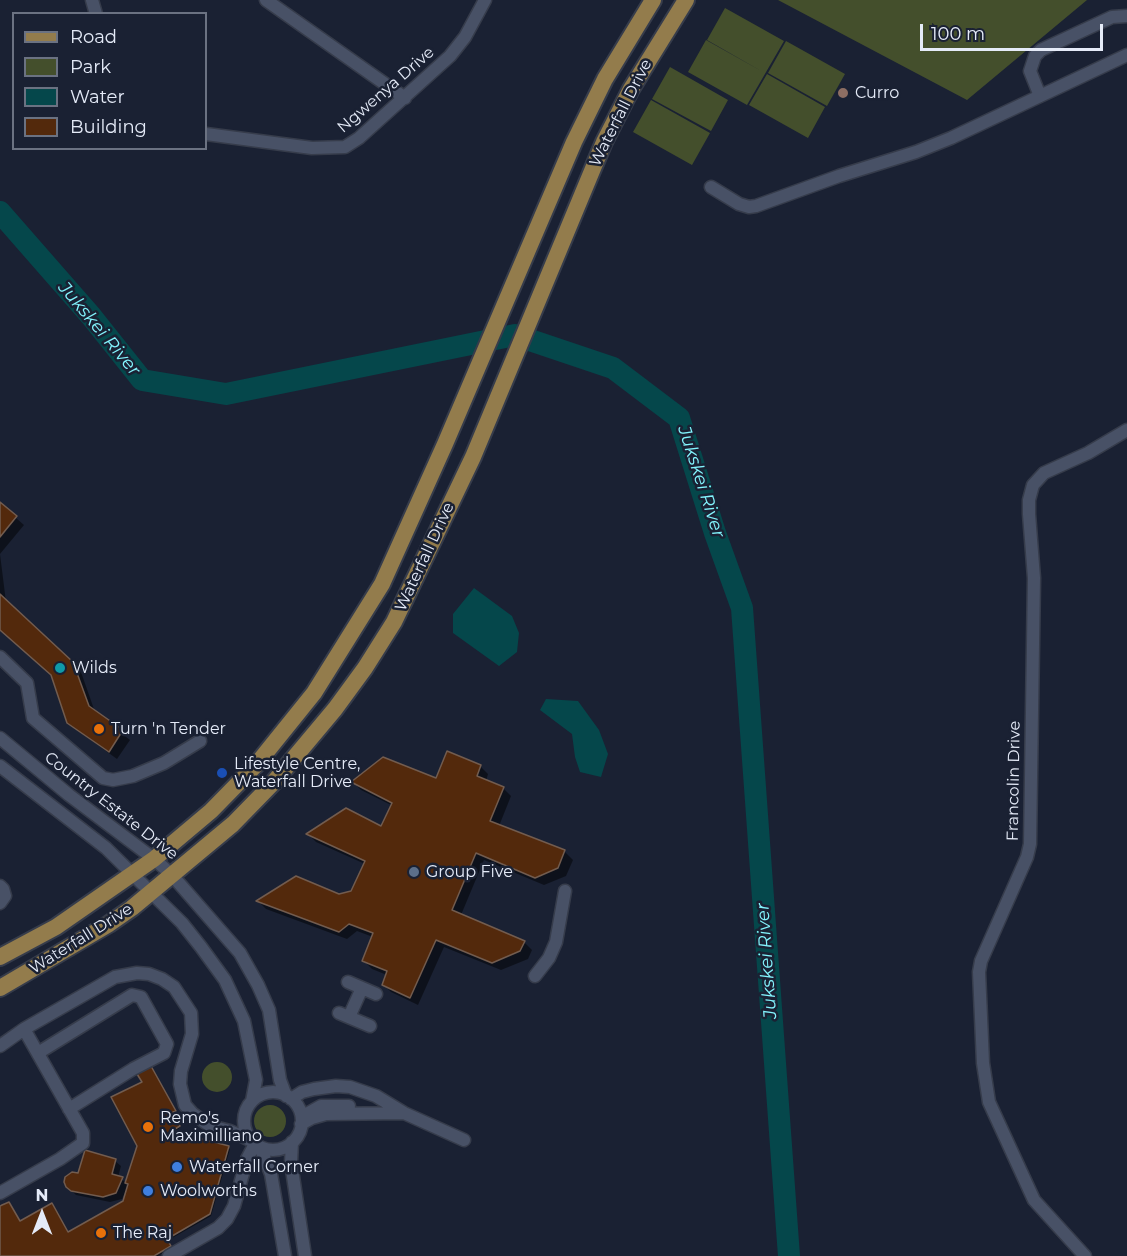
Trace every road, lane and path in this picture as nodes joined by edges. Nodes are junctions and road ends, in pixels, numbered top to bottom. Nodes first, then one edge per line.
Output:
1 (266, 0) edge
2 (485, 0) edge
3 (653, 0) edge
4 (686, 0) edge
5 (1127, 16) edge
6 (1127, 56) edge
7 (1040, 96) junction
8 (405, 98) junction
9 (207, 134) edge
10 (711, 187) dead end
11 (1127, 430) edge
12 (1, 660) edge
13 (0, 738) edge
14 (200, 741) dead end
15 (0, 766) edge
16 (154, 859) junction
17 (132, 874) junction
18 (171, 874) junction
19 (0, 886) edge
20 (565, 891) dead end
21 (150, 892) junction
22 (0, 903) edge
23 (0, 957) edge
24 (535, 976) dead end
25 (348, 982) dead end
26 (0, 988) edge
27 (362, 988) junction
28 (376, 994) dead end
29 (369, 1026) dead end
30 (24, 1029) junction
31 (0, 1046) edge
32 (38, 1053) junction
33 (293, 1096) junction
34 (249, 1106) junction
35 (69, 1109) junction
36 (389, 1109) junction
37 (301, 1121) junction
38 (210, 1126) junction
39 (464, 1140) dead end
40 (292, 1142) junction
41 (255, 1144) junction
42 (0, 1193) edge
43 (169, 1256) edge
44 (285, 1256) edge
45 (305, 1256) edge
46 (1085, 1256) edge

1 - 8 street
2 - 8 street, Ngwenya Drive
3 - 16 main road, Waterfall Drive
4 - 18 main road, Waterfall Drive
5 - 7 street
6 - 7 street
7 - 10 street
8 - 9 street, Ngwenya Drive
11 - 46 street, Francolin Drive
12 - 14 street
13 - 16 street, Country Estate Drive
15 - 17 street
16 - 17 main road, Waterfall Drive
16 - 18 street, Country Estate Drive
17 - 21 street
17 - 23 main road, Waterfall Drive
18 - 21 main road, Waterfall Drive
18 - 33 street, Country Estate Drive
19 - 22 street
20 - 24 street
21 - 26 main road, Waterfall Drive
21 - 34 street
25 - 27 street
27 - 28 street
27 - 29 street
30 - 31 street
30 - 32 street
30 - 38 street
32 - 35 street
32 - 35 street
33 - 34 street
33 - 36 street
33 - 37 street
34 - 38 street
34 - 41 street
35 - 42 street
36 - 37 street
36 - 39 street
37 - 40 street
38 - 41 street
40 - 41 street
40 - 45 street
41 - 43 street
41 - 44 street

